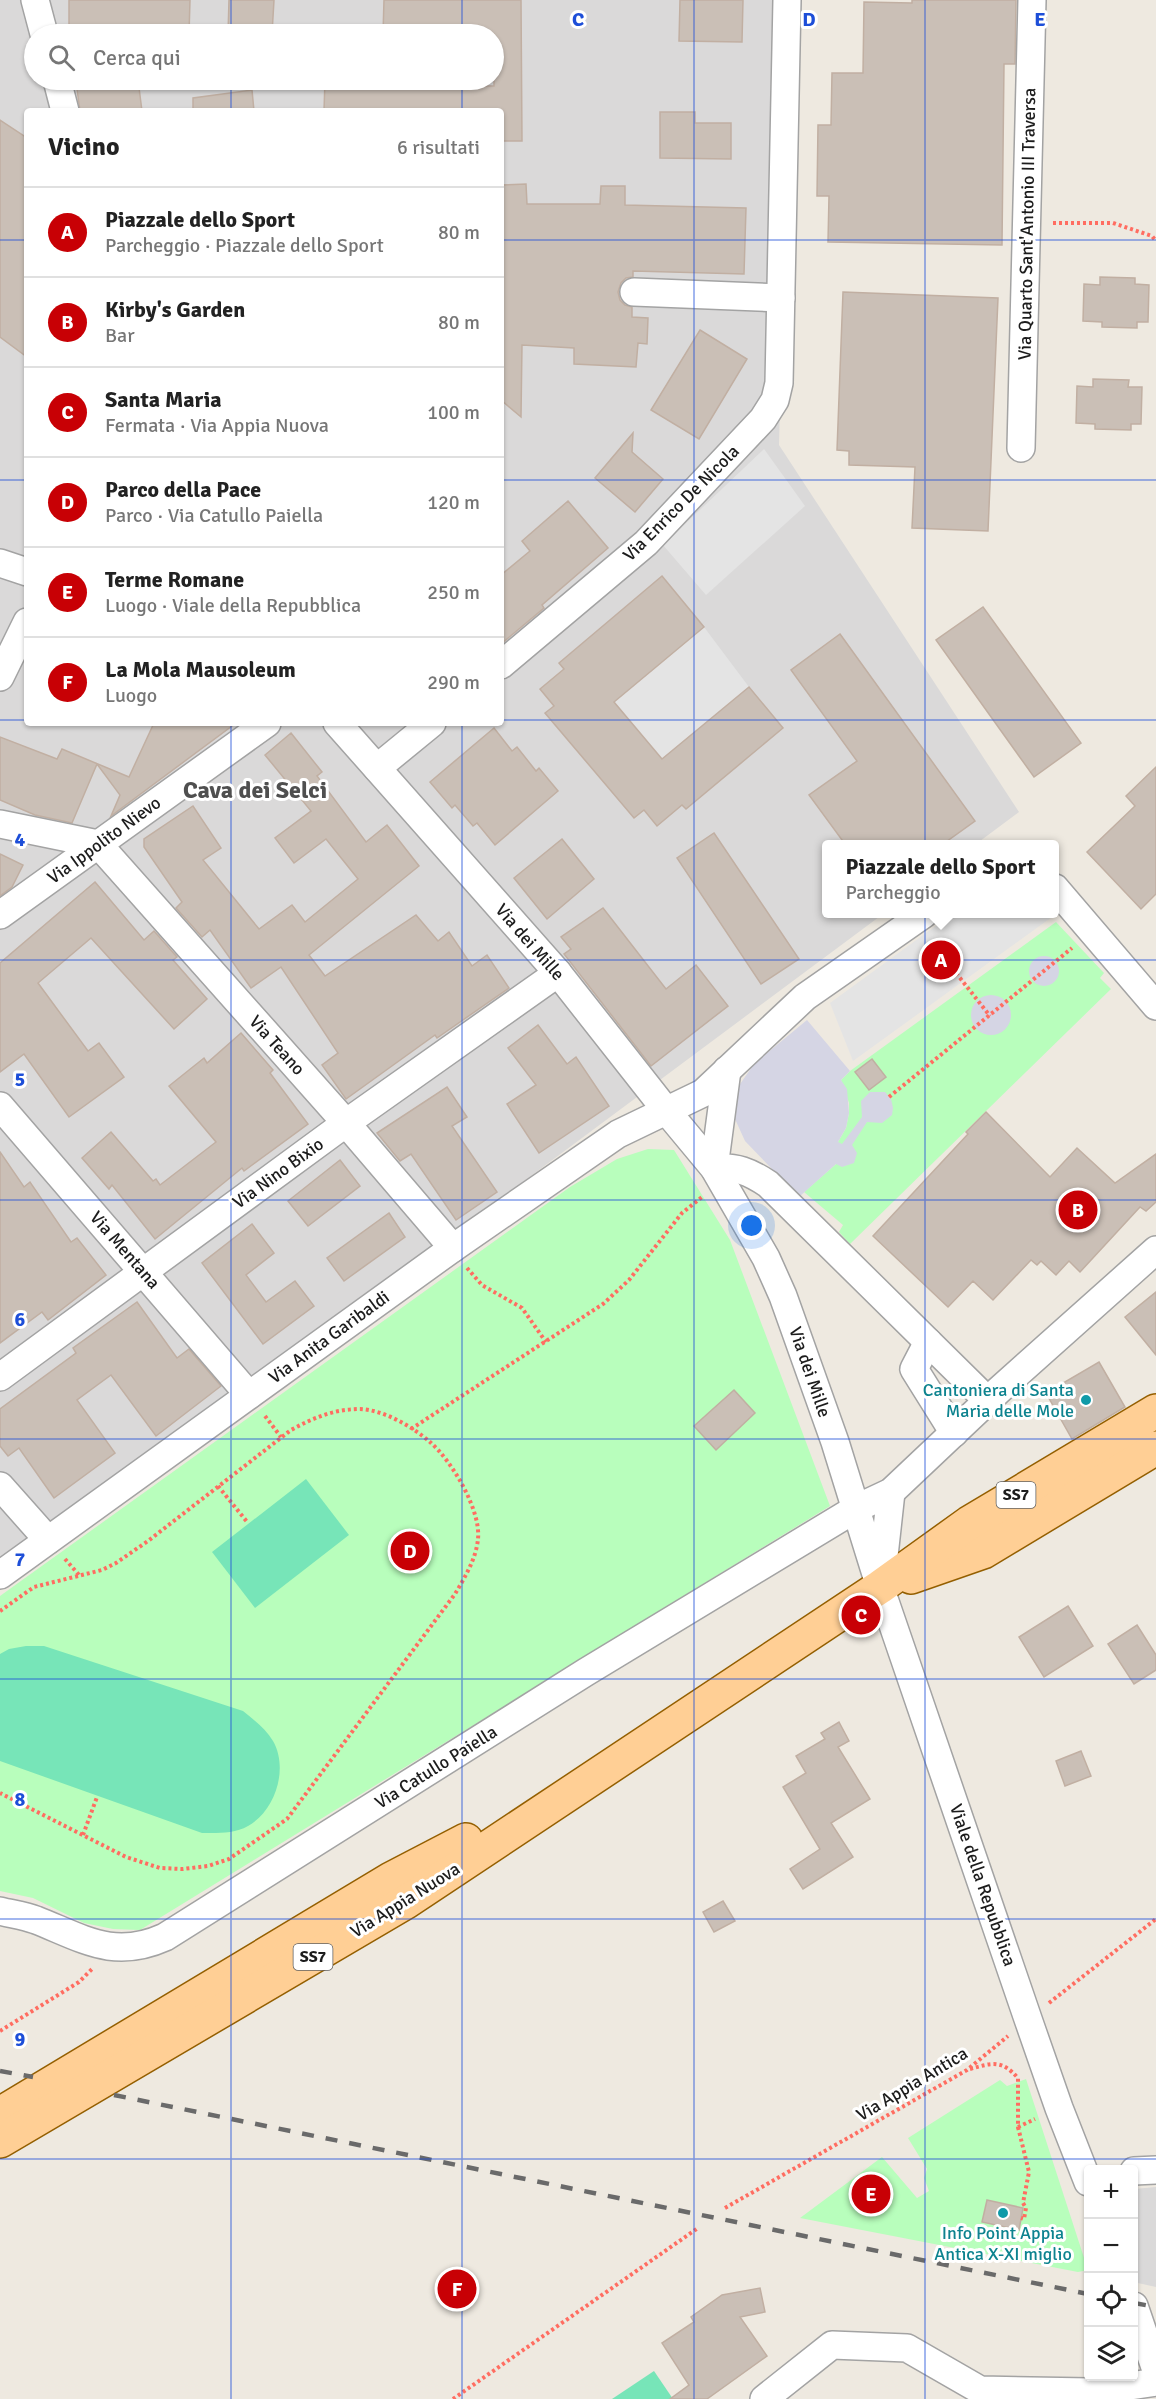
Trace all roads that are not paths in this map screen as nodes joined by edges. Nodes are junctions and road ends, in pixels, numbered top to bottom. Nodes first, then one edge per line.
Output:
1 (35, 0) edge
2 (787, 0) edge
3 (1032, 0) edge
4 (41, 24) edge
5 (60, 90) edge
6 (64, 108) edge
7 (634, 292) dead end
8 (781, 298) junction
9 (1022, 448) dead end
10 (0, 564) edge
11 (24, 571) edge
12 (24, 628) edge
13 (504, 662) edge
14 (0, 677) edge
15 (263, 726) edge
16 (340, 726) edge
17 (428, 726) edge
18 (377, 768) junction
19 (0, 824) edge
20 (98, 844) junction
21 (1059, 893) edge
22 (0, 915) edge
23 (918, 918) edge
24 (558, 972) junction
25 (1156, 1006) edge
26 (727, 1070) junction
27 (0, 1106) edge
28 (665, 1110) junction
29 (346, 1124) junction
30 (718, 1174) junction
31 (453, 1248) junction
32 (1156, 1250) edge
33 (144, 1272) junction
34 (928, 1342) junction
35 (0, 1377) edge
36 (249, 1395) junction
37 (988, 1401) junction
38 (1156, 1411) edge
39 (954, 1433) junction
40 (1156, 1448) edge
41 (0, 1486) edge
42 (891, 1492) junction
43 (857, 1508) junction
44 (48, 1540) junction
45 (0, 1575) edge
46 (880, 1587) junction
47 (619, 1760) junction
48 (0, 1911) edge
49 (0, 2114) edge
50 (0, 2141) edge
51 (1084, 2167) edge
52 (1156, 2170) edge
53 (1138, 2171) edge
54 (1138, 2318) edge
55 (1156, 2370) edge
56 (1156, 2382) edge
57 (764, 2399) edge

1 - 4 street
2 - 8 street, Via Enrico De Nicola
3 - 9 street, Via Quarto Sant'Antonio III Traversa
5 - 6 street
7 - 8 street
8 - 13 street, Via Enrico De Nicola
10 - 11 street
12 - 14 street
15 - 20 street, Via Ippolito Nievo
16 - 18 street, Via dei Mille
17 - 18 street
18 - 24 street, Via dei Mille
19 - 20 street
20 - 22 street, Via Ippolito Nievo
20 - 29 street, Via Teano
21 - 25 street
23 - 26 street, Via Anita Garibaldi
24 - 28 street, Via dei Mille
24 - 29 street, Via Nino Bixio
26 - 28 street, Via Anita Garibaldi
26 - 30 street
27 - 33 street, Via Mentana
28 - 30 street, Via dei Mille
28 - 31 street, Via Anita Garibaldi
29 - 31 street, Via Teano
29 - 33 street, Via Nino Bixio
30 - 34 street
30 - 43 street, Via dei Mille
31 - 36 street, Via Anita Garibaldi
32 - 37 street, Via Catullo Paiella
33 - 35 street, Via Nino Bixio
33 - 36 street, Via Mentana
34 - 37 street
34 - 39 street
36 - 44 street, Via Anita Garibaldi
37 - 39 street, Via Catullo Paiella
38 - 46 main road, Via Appia Nuova / SS7
39 - 42 street, Via Catullo Paiella
40 - 46 main road, Via Appia Nuova / SS7
41 - 44 street
42 - 43 street, Via Catullo Paiella
42 - 46 street
43 - 46 street, Via dei Mille
43 - 48 street, Via Catullo Paiella
44 - 45 street, Via Anita Garibaldi
46 - 47 main road, Via Appia Nuova / SS7
46 - 51 street, Viale della Repubblica
47 - 49 main road, Via Appia Nuova / SS7
47 - 50 main road, Via Appia Nuova / SS7
52 - 53 street
54 - 55 street
56 - 57 street

